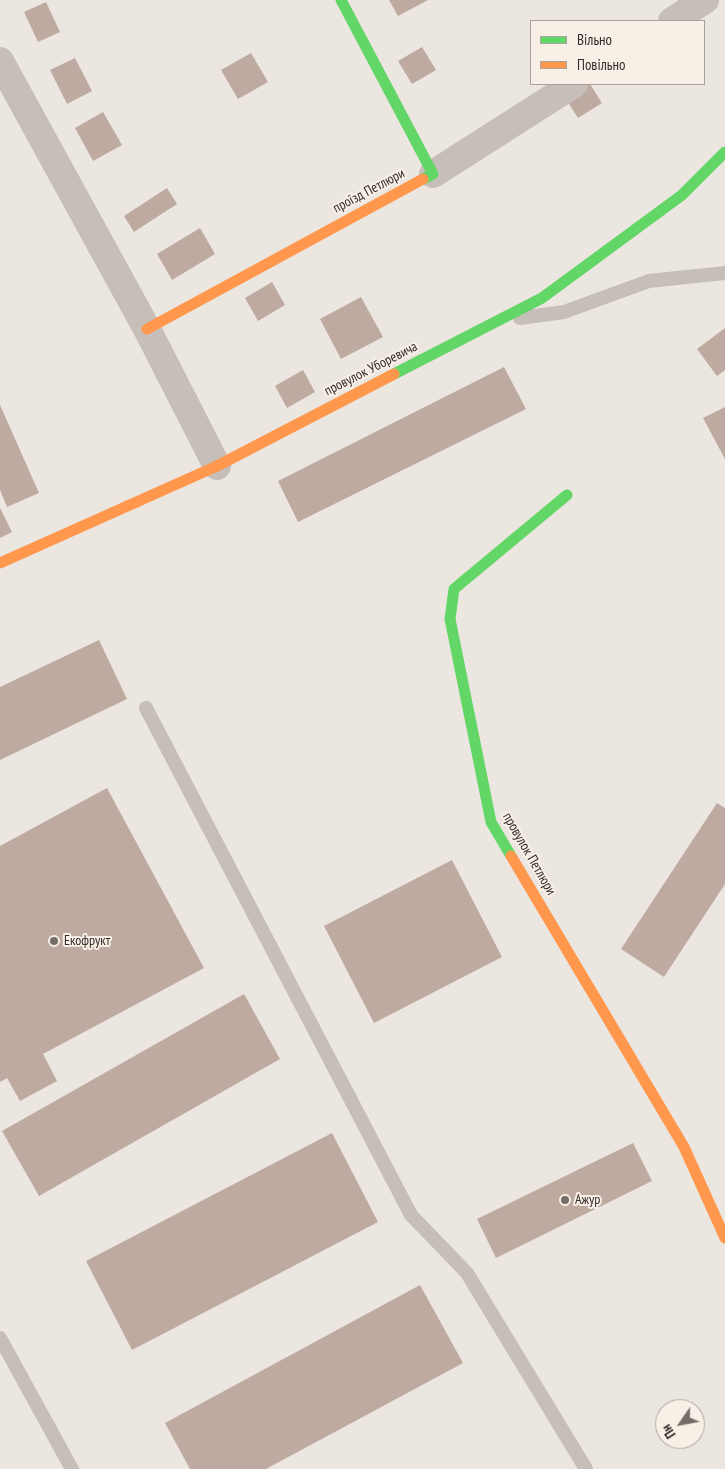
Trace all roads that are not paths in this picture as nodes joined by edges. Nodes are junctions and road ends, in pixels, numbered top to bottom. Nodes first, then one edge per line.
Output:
1 (341, 0) edge
2 (706, 0) edge
3 (674, 20) edge
4 (0, 61) edge
5 (572, 85) edge
6 (725, 152) edge
7 (433, 174) junction
8 (725, 273) edge
9 (497, 321) junction
10 (146, 329) junction
11 (217, 466) junction
12 (568, 495) dead end
13 (0, 563) edge
14 (146, 708) dead end
15 (725, 1238) edge
16 (0, 1338) edge
17 (72, 1469) edge
18 (586, 1469) edge

1 - 7 street
2 - 3 street
4 - 10 street
5 - 7 street
6 - 9 street, провулок Уборевича
7 - 10 street, проїзд Петлюри
8 - 9 lane
9 - 11 street, провулок Уборевича
10 - 11 street
11 - 13 street, провулок Уборевича
12 - 15 street, провулок Петлюри
14 - 18 lane
16 - 17 lane

